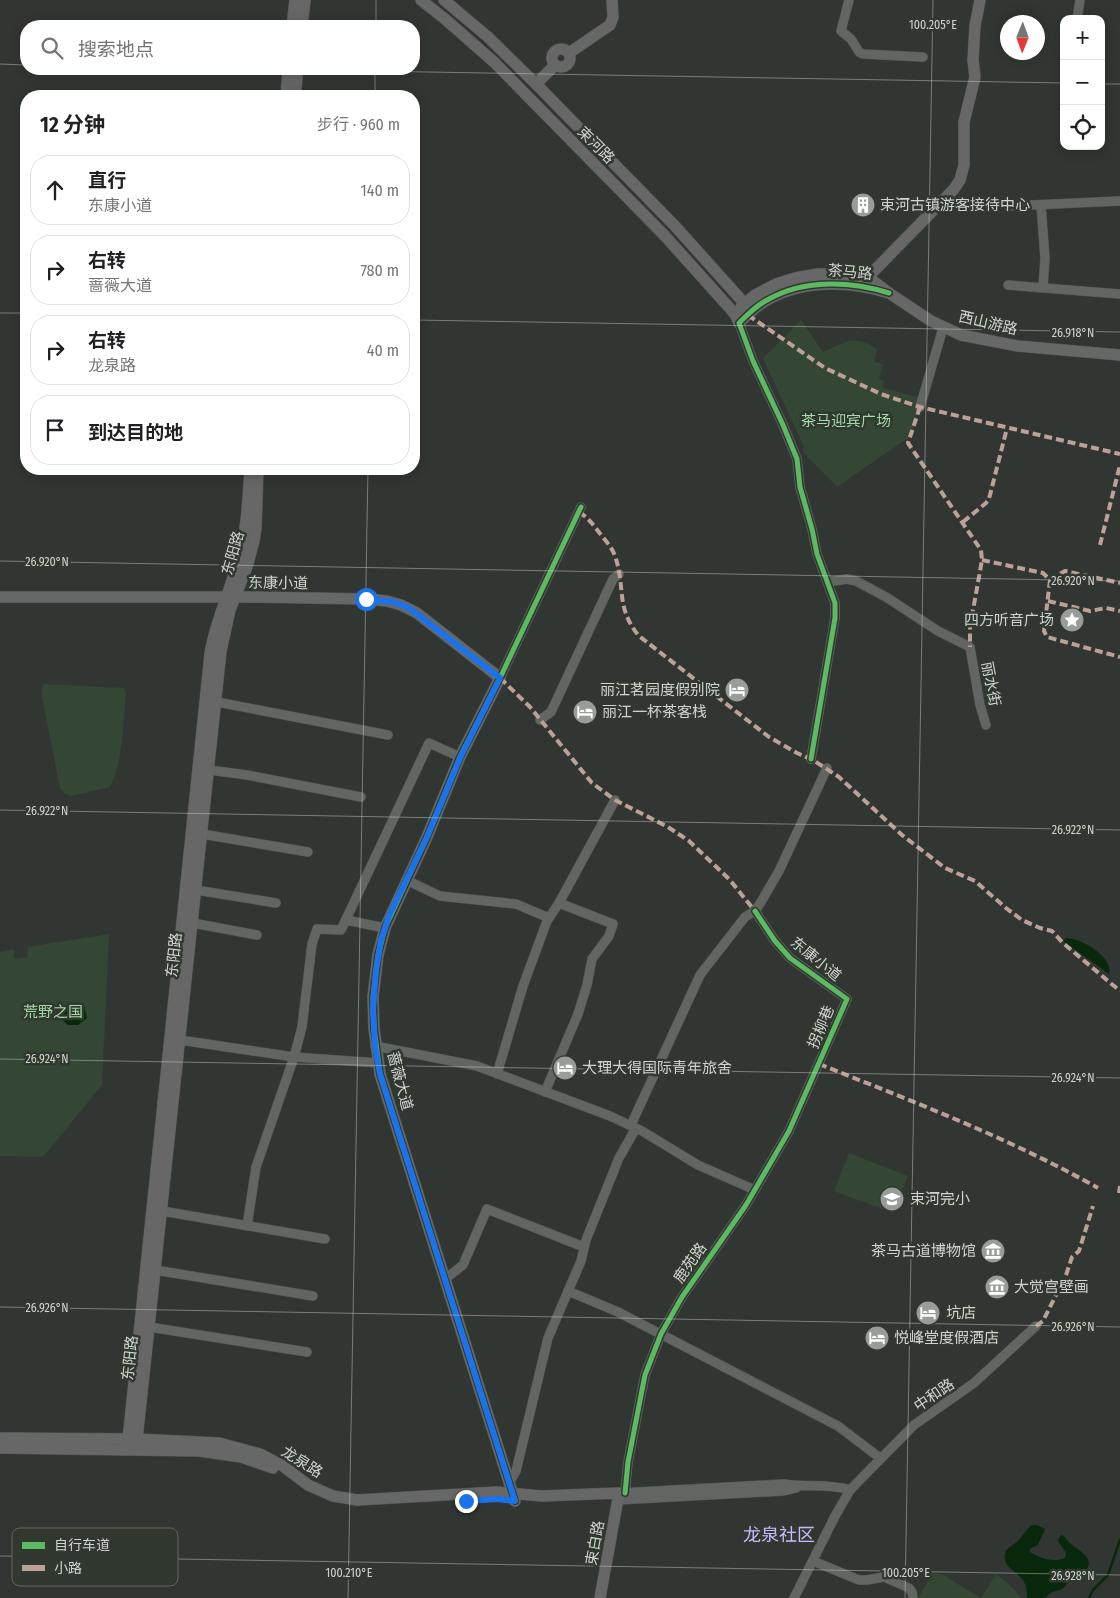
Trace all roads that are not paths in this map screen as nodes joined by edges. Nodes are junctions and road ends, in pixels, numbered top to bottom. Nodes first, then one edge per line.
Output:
1 (295, 0) edge
2 (306, 0) edge
3 (421, 0) edge
4 (444, 0) edge
5 (612, 0) edge
6 (849, 0) edge
7 (980, 0) edge
8 (1080, 0) edge
9 (1078, 15) edge
10 (293, 20) edge
11 (303, 20) edge
12 (923, 57) dead end
13 (288, 75) edge
14 (297, 75) edge
15 (536, 84) junction
16 (286, 90) edge
17 (296, 90) edge
18 (1120, 201) edge
19 (1040, 205) junction
20 (1009, 206) dead end
21 (867, 278) junction
22 (1008, 285) dead end
23 (1043, 288) junction
24 (889, 293) junction
25 (1120, 294) edge
26 (749, 307) junction
27 (737, 318) junction
28 (944, 328) junction
29 (1120, 355) edge
30 (920, 407) dead end
31 (249, 475) edge
32 (258, 475) edge
33 (581, 507) dead end
34 (619, 574) dead end
35 (828, 582) junction
36 (0, 597) edge
37 (230, 597) junction
38 (500, 678) junction
39 (217, 702) junction
40 (540, 720) dead end
41 (986, 725) dead end
42 (388, 735) dead end
43 (460, 758) junction
44 (811, 759) dead end
45 (827, 768) dead end
46 (209, 770) junction
47 (361, 798) dead end
48 (615, 800) dead end
49 (202, 834) junction
50 (308, 852) dead end
51 (406, 880) junction
52 (196, 890) junction
53 (276, 903) dead end
54 (559, 903) junction
55 (755, 911) junction
56 (550, 918) junction
57 (346, 920) junction
58 (193, 923) junction
59 (385, 928) junction
60 (257, 935) dead end
61 (846, 999) joint
62 (180, 1040) junction
63 (375, 1046) junction
64 (294, 1057) junction
65 (378, 1063) junction
66 (819, 1064) joint
67 (497, 1074) junction
68 (544, 1092) junction
69 (633, 1126) junction
70 (755, 1190) junction
71 (162, 1211) junction
72 (247, 1226) junction
73 (325, 1239) dead end
74 (584, 1247) junction
75 (155, 1270) junction
76 (445, 1279) junction
77 (568, 1291) junction
78 (313, 1296) dead end
79 (1036, 1326) dead end
80 (149, 1327) junction
81 (661, 1334) junction
82 (307, 1352) dead end
83 (0, 1438) edge
84 (132, 1444) junction
85 (0, 1448) edge
86 (880, 1458) junction
87 (850, 1490) junction
88 (512, 1492) junction
89 (621, 1495) junction
90 (812, 1561) junction
91 (600, 1598) edge
92 (794, 1598) edge
93 (913, 1598) edge

1 - 10 main road
2 - 11 main road
3 - 27 main road, 束河路
4 - 15 main road, 束河路
5 - 15 main road
6 - 12 street
7 - 21 main road
8 - 9 street
13 - 16 main road
14 - 17 main road
15 - 26 main road, 束河路
18 - 19 street
19 - 20 street
19 - 23 street
21 - 24 main road, 茶马路
21 - 26 main road, 茶马路
22 - 23 street
23 - 25 street
24 - 26 main road, 茶马路
24 - 28 main road, 西山游路
26 - 27 main road, 茶马路
27 - 35 street
28 - 29 main road, 西山游路
28 - 30 street
31 - 37 main road, 东阳路
32 - 37 main road, 东阳路
33 - 38 street
34 - 40 street
35 - 41 street, 丽水街
35 - 44 street
36 - 37 main road, 东康小道
37 - 38 main road, 东康小道
37 - 39 main road, 东阳路
37 - 84 main road, 东阳路
38 - 43 main road, 蔷薇大道
39 - 42 street
39 - 46 main road, 东阳路
43 - 51 main road, 蔷薇大道
43 - 57 street
45 - 55 street
46 - 47 street
46 - 49 main road, 东阳路
48 - 54 street
49 - 50 street
49 - 52 main road, 东阳路
51 - 56 street
51 - 59 main road, 蔷薇大道
52 - 53 street
52 - 58 main road, 东阳路
54 - 56 street
54 - 68 street
55 - 61 street, 东康小道
55 - 69 street
56 - 67 street
57 - 59 street
57 - 64 street
58 - 60 street
58 - 62 main road, 东阳路
59 - 63 main road, 蔷薇大道
61 - 66 street, 拐柳巷
62 - 64 street
62 - 71 main road, 东阳路
63 - 65 main road, 蔷薇大道
63 - 67 street
64 - 65 street
64 - 72 street
65 - 76 main road, 蔷薇大道
66 - 70 street, 鹿苑路
67 - 68 street
68 - 69 street
69 - 70 street
69 - 74 street
70 - 81 street, 鹿苑路
71 - 72 street
71 - 75 main road, 东阳路
72 - 73 street
74 - 76 street
74 - 77 street
75 - 78 street
75 - 80 main road, 东阳路
76 - 88 main road, 蔷薇大道
77 - 81 street
77 - 88 street
79 - 86 street, 中和路
80 - 82 street
80 - 84 main road, 东阳路
81 - 86 street
81 - 89 street, 鹿苑路
83 - 84 main road, 龙泉路
84 - 85 main road, 龙泉路
84 - 88 main road, 龙泉路
86 - 87 street, 中和路
87 - 89 street
87 - 90 street, 中和路
88 - 89 main road, 龙泉路
89 - 91 main road, 束白路
90 - 92 street, 中和路
90 - 93 street

